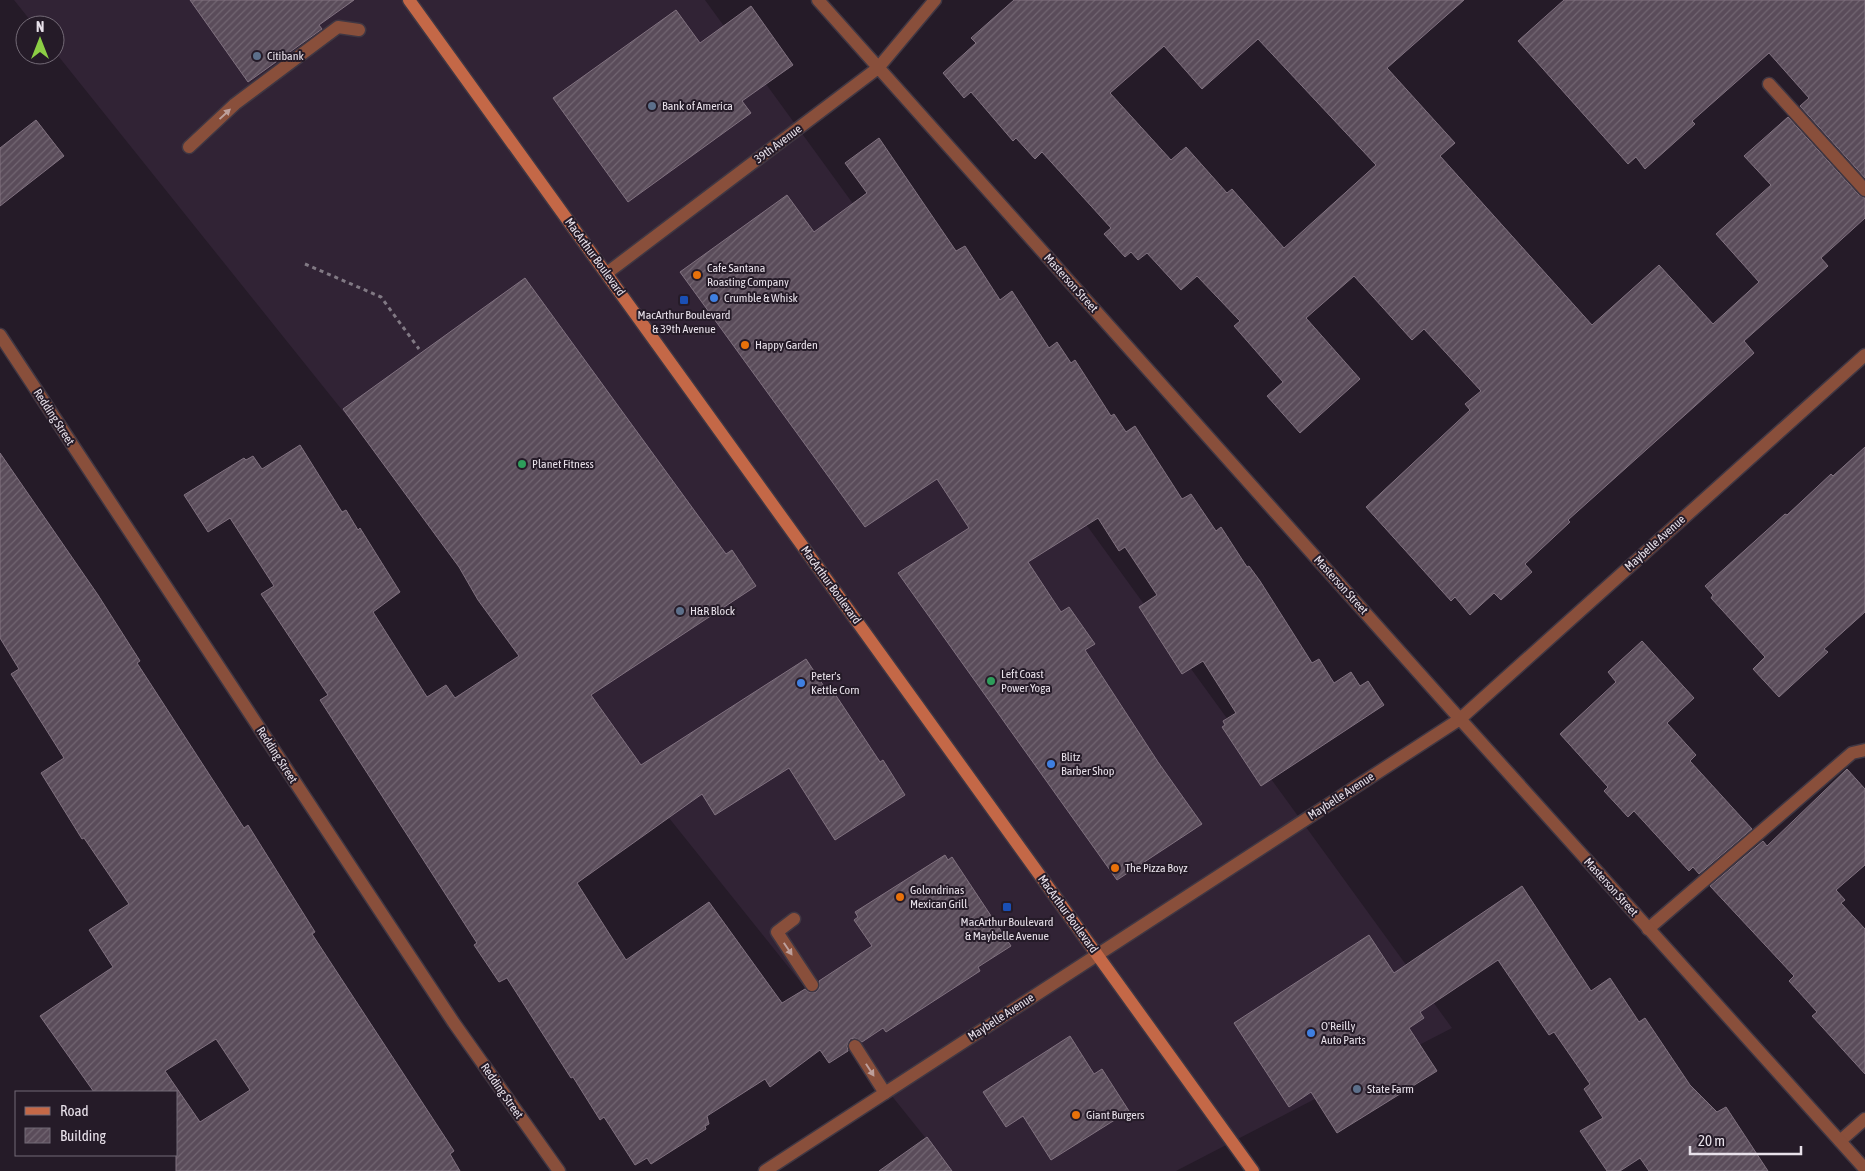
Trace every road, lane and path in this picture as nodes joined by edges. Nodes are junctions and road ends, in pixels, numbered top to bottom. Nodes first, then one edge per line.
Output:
1 (409, 0) edge
2 (818, 0) edge
3 (934, 0) edge
4 (359, 30) dead end
5 (878, 68) junction
6 (1769, 84) dead end
7 (189, 147) dead end
8 (1865, 190) edge
9 (305, 264) dead end
10 (607, 274) junction
11 (0, 335) edge
12 (419, 349) dead end
13 (1865, 355) edge
14 (1460, 720) junction
15 (1865, 750) edge
16 (794, 919) dead end
17 (1648, 928) junction
18 (1098, 954) junction
19 (812, 985) dead end
20 (855, 1046) dead end
21 (886, 1093) junction
22 (1865, 1119) edge
23 (1840, 1141) junction
24 (1865, 1169) edge
25 (559, 1171) edge
26 (765, 1171) edge
27 (1252, 1171) edge

1 - 10 main road, MacArthur Boulevard
2 - 5 street, Masterson Street
3 - 5 street, 39th Avenue
7 -> 4 street
5 - 10 street, 39th Avenue
5 - 14 street, Masterson Street
6 - 8 street
9 - 12 path
10 - 18 main road, MacArthur Boulevard
11 - 25 street, Redding Street
13 - 14 street, Maybelle Avenue
14 - 17 street, Masterson Street
14 - 18 street, Maybelle Avenue
15 - 17 street
16 -> 19 street
17 - 23 street, Masterson Street
18 - 21 street, Maybelle Avenue
18 - 27 main road, MacArthur Boulevard
20 -> 21 street
21 - 26 street, Maybelle Avenue
22 - 23 street
23 - 24 street, Masterson Street

